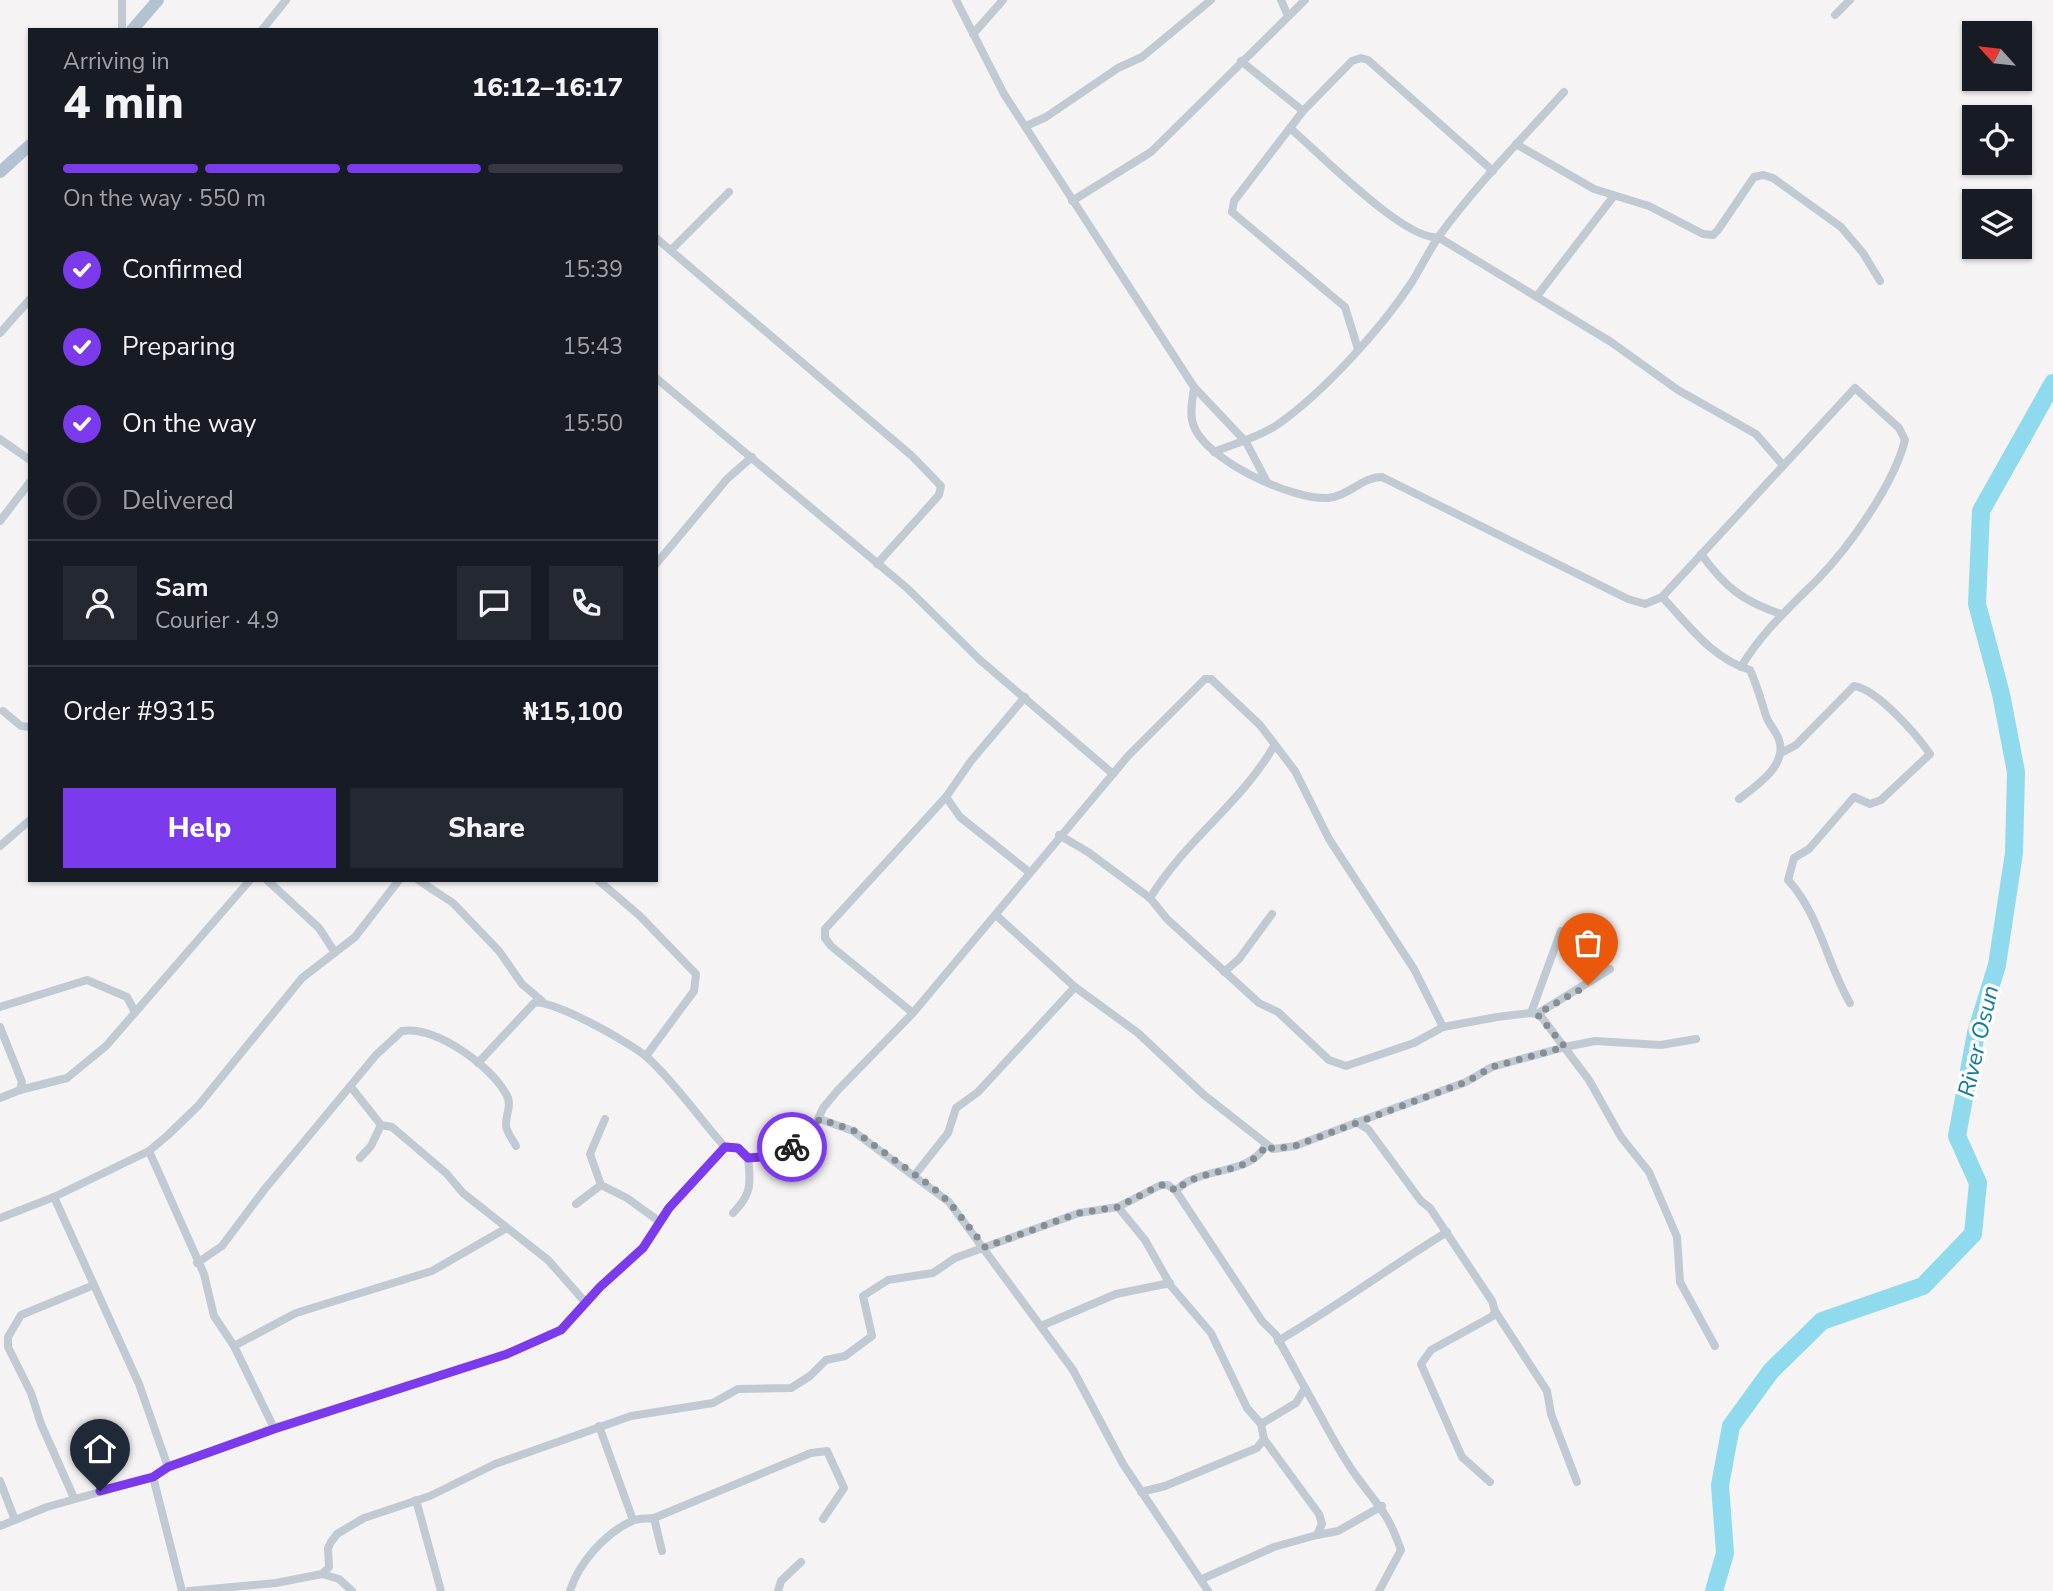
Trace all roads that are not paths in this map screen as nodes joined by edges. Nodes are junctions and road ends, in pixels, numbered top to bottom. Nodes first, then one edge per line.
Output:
1 (122, 0) edge
2 (158, 0) edge
3 (286, 0) edge
4 (956, 0) edge
5 (1003, 0) edge
6 (1211, 0) edge
7 (1281, 0) edge
8 (1305, 0) edge
9 (1850, 0) edge
10 (122, 14) junction
11 (1835, 15) dead end
12 (1288, 16) junction
13 (134, 27) edge
14 (122, 28) edge
15 (264, 28) edge
16 (973, 34) junction
17 (1241, 61) junction
18 (1564, 92) dead end
19 (1303, 111) junction
20 (1026, 126) junction
21 (1290, 128) junction
22 (1516, 144) junction
23 (28, 147) edge
24 (1493, 171) junction
25 (0, 172) edge
26 (729, 192) dead end
27 (1613, 197) junction
28 (1072, 201) junction
29 (1438, 237) junction
30 (658, 240) edge
31 (671, 250) junction
32 (1880, 281) dead end
33 (1536, 296) junction
34 (28, 301) edge
35 (0, 333) edge
36 (1358, 349) junction
37 (658, 380) edge
38 (1194, 387) junction
39 (0, 439) edge
40 (1246, 442) junction
41 (1214, 452) junction
42 (752, 457) junction
43 (28, 459) edge
44 (1783, 465) junction
45 (1267, 482) junction
46 (28, 485) edge
47 (0, 521) edge
48 (1701, 554) junction
49 (658, 562) edge
50 (877, 564) junction
51 (1662, 597) junction
52 (1781, 614) junction
53 (1741, 667) junction
54 (1024, 697) junction
55 (3, 711) dead end
56 (28, 727) edge
57 (1274, 746) junction
58 (1781, 753) junction
59 (1113, 774) junction
60 (946, 797) junction
61 (1739, 799) dead end
62 (28, 822) edge
63 (1059, 835) junction
64 (0, 846) edge
65 (1029, 872) junction
66 (248, 882) edge
67 (269, 882) edge
68 (397, 882) edge
69 (421, 882) edge
70 (599, 882) edge
71 (1150, 898) junction
72 (1272, 914) dead end
73 (996, 915) junction
74 (1561, 931) dead end
75 (334, 951) junction
76 (1610, 969) dead end
77 (1224, 972) junction
78 (1075, 987) junction
79 (542, 1001) junction
80 (1850, 1003) dead end
81 (0, 1007) edge
82 (135, 1012) junction
83 (913, 1013) junction
84 (1534, 1013) junction
85 (0, 1027) edge
86 (1443, 1027) junction
87 (1696, 1039) dead end
88 (1565, 1047) junction
89 (646, 1056) junction
90 (478, 1063) junction
91 (351, 1087) junction
92 (20, 1090) junction
93 (0, 1098) edge
94 (605, 1119) dead end
95 (820, 1119) junction
96 (1356, 1122) junction
97 (381, 1125) junction
98 (1266, 1145) junction
99 (516, 1146) dead end
100 (725, 1147) junction
101 (149, 1151) junction
102 (360, 1158) dead end
103 (748, 1158) junction
104 (914, 1176) junction
105 (601, 1185) junction
106 (1176, 1191) junction
107 (54, 1197) junction
108 (576, 1204) dead end
109 (1118, 1207) junction
110 (733, 1213) dead end
111 (0, 1218) edge
112 (660, 1222) junction
113 (505, 1229) junction
114 (1447, 1232) junction
115 (985, 1247) junction
116 (197, 1263) junction
117 (1170, 1283) junction
118 (94, 1285) junction
119 (586, 1303) junction
120 (1495, 1311) junction
121 (1041, 1326) junction
122 (1278, 1341) junction
123 (234, 1346) junction
124 (1715, 1346) dead end
125 (1305, 1388) junction
126 (1261, 1424) junction
127 (599, 1426) junction
128 (274, 1429) junction
129 (1265, 1439) junction
130 (168, 1467) junction
131 (153, 1477) junction
132 (0, 1481) edge
133 (1490, 1482) dead end
134 (1577, 1482) dead end
135 (1141, 1492) junction
136 (74, 1498) junction
137 (416, 1500) junction
138 (1382, 1506) junction
139 (654, 1518) junction
140 (823, 1519) dead end
141 (15, 1520) junction
142 (632, 1520) junction
143 (0, 1527) edge
144 (1317, 1535) junction
145 (662, 1551) dead end
146 (801, 1562) dead end
147 (326, 1573) junction
148 (1202, 1579) junction
149 (276, 1587) edge
150 (181, 1591) edge
151 (190, 1591) edge
152 (352, 1591) edge
153 (441, 1591) edge
154 (570, 1591) edge
155 (778, 1591) edge
156 (1208, 1591) edge
157 (1379, 1591) edge

1 - 10 street
2 - 13 main road
3 - 15 street
4 - 16 street
5 - 16 street
6 - 20 street
7 - 12 street
8 - 12 street
9 - 11 street
10 - 13 street
10 - 14 street
12 - 17 street
16 - 20 street
17 - 19 street
17 - 28 street
18 - 22 street
19 - 21 street
19 - 24 street
20 - 28 street
21 - 29 street
21 - 36 street
22 - 24 street
22 - 27 street
23 - 25 main road
24 - 29 street
26 - 31 street
27 - 32 street
27 - 33 street
28 - 38 street
29 - 33 street
29 - 36 street
30 - 31 street
31 - 50 street
33 - 44 street
34 - 35 street
36 - 40 street
37 - 42 street
38 - 40 street
38 - 41 street
39 - 43 street
40 - 41 street
40 - 45 street
41 - 45 street
42 - 49 street
42 - 50 street
44 - 48 street
44 - 52 street
45 - 51 street
46 - 47 street
48 - 51 street
48 - 52 street
50 - 54 street
51 - 53 street
52 - 53 street
53 - 58 street
54 - 59 street
54 - 60 street
55 - 56 street
57 - 59 street
57 - 71 street
57 - 86 street
58 - 61 street
58 - 80 street
59 - 63 street
60 - 65 street
60 - 83 street
62 - 64 street
63 - 65 street
63 - 71 street
65 - 73 street
66 - 82 street
67 - 75 street
68 - 75 street
69 - 79 street
70 - 89 street
71 - 77 street
72 - 77 street
73 - 78 street
73 - 83 street
74 - 84 street
75 - 101 street
76 - 84 street
77 - 86 street
78 - 98 street
78 - 104 street
79 - 89 street
79 - 90 street
81 - 82 street
82 - 92 street
83 - 95 street
84 - 86 street
84 - 88 street
85 - 92 street
87 - 88 street
88 - 96 street
88 - 124 street
89 - 100 street
90 - 91 street
90 - 99 street
91 - 97 street
91 - 116 street
92 - 93 street
94 - 105 street
95 - 103 street
95 - 104 street
96 - 98 street
96 - 114 street
97 - 102 street
97 - 113 street
98 - 106 street
100 - 103 street
100 - 112 street
101 - 107 street
101 - 116 street
103 - 110 street
104 - 115 street
105 - 108 street
105 - 112 street
106 - 109 street
106 - 122 street
107 - 111 street
107 - 118 street
109 - 115 street
109 - 117 street
112 - 119 street
113 - 119 street
113 - 123 street
114 - 120 street
114 - 122 street
115 - 121 street
115 - 127 street
116 - 123 street
117 - 121 street
117 - 126 street
118 - 130 street
118 - 136 street
119 - 128 street
120 - 133 street
120 - 134 street
121 - 135 street
122 - 125 street
123 - 128 street
125 - 126 street
125 - 138 street
126 - 129 street
127 - 137 street
127 - 142 street
128 - 130 street
129 - 135 street
129 - 144 street
130 - 131 street
131 - 136 street
131 - 150 street
132 - 141 street
135 - 148 street
136 - 141 street
137 - 147 street
137 - 153 street
138 - 144 street
138 - 157 street
139 - 140 street
139 - 142 street
139 - 145 street
141 - 143 street
142 - 154 street
144 - 148 street
146 - 155 street
147 - 149 street
147 - 152 street
148 - 156 street
149 - 151 street

